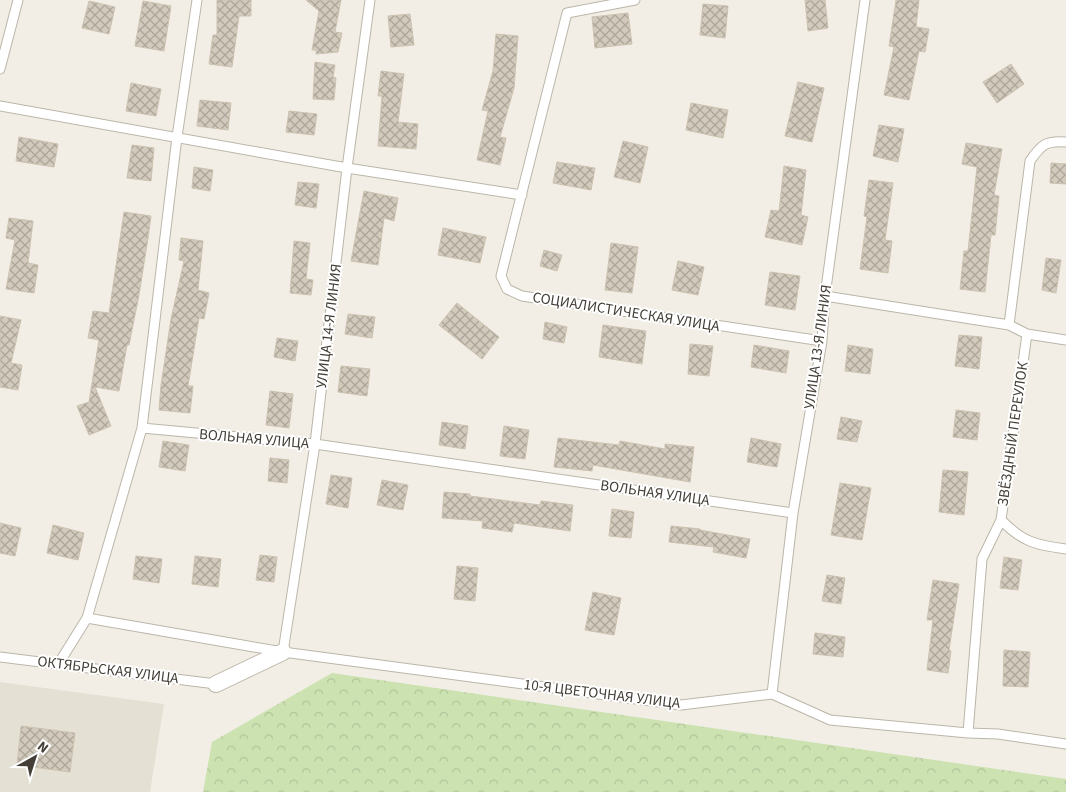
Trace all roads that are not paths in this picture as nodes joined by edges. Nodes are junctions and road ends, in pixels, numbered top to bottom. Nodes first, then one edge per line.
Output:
1 (18, 0) edge
2 (197, 0) edge
3 (370, 0) edge
4 (635, 0) edge
5 (865, 0) edge
6 (0, 69) edge
7 (0, 106) edge
8 (177, 137) junction
9 (1066, 142) edge
10 (347, 168) junction
11 (522, 195) junction
12 (825, 296) junction
13 (1009, 325) junction
14 (1027, 334) junction
15 (1066, 340) edge
16 (822, 341) junction
17 (142, 428) junction
18 (315, 444) junction
19 (793, 513) junction
20 (1000, 520) junction
21 (1066, 549) edge
22 (87, 618) junction
23 (283, 652) junction
24 (0, 657) edge
25 (59, 663) junction
26 (216, 684) joint
27 (772, 694) junction
28 (968, 733) junction
29 (1066, 744) edge

1 - 6 lane
2 - 8 lane
3 - 10 lane, УЛИЦА 14-Я ЛИНИЯ
4 - 11 lane, СОЦИАЛИСТИЧЕСКАЯ УЛИЦА
5 - 12 lane, УЛИЦА 13-Я ЛИНИЯ
7 - 8 lane
8 - 10 lane
8 - 17 lane
9 - 13 lane
10 - 11 lane
10 - 18 lane, УЛИЦА 14-Я ЛИНИЯ
11 - 16 lane, СОЦИАЛИСТИЧЕСКАЯ УЛИЦА
12 - 13 lane
12 - 16 lane, УЛИЦА 13-Я ЛИНИЯ
13 - 14 lane
14 - 15 lane
14 - 20 lane, ЗВЁЗДНЫЙ ПЕРЕУЛОК
16 - 19 lane, УЛИЦА 13-Я ЛИНИЯ
17 - 18 lane, ВОЛЬНАЯ УЛИЦА
17 - 22 lane
18 - 19 lane, ВОЛЬНАЯ УЛИЦА
18 - 23 lane, УЛИЦА 14-Я ЛИНИЯ
19 - 27 lane, УЛИЦА 13-Я ЛИНИЯ
20 - 21 lane, ЗВЁЗДНЫЙ ПЕРЕУЛОК
20 - 28 lane
22 - 23 lane, 10-Я ЦВЕТОЧНАЯ УЛИЦА
22 - 25 lane
23 - 26 street
23 - 27 lane, 10-Я ЦВЕТОЧНАЯ УЛИЦА
24 - 25 lane, ОКТЯБРЬСКАЯ УЛИЦА
25 - 26 lane, ОКТЯБРЬСКАЯ УЛИЦА
27 - 28 lane
28 - 29 lane

